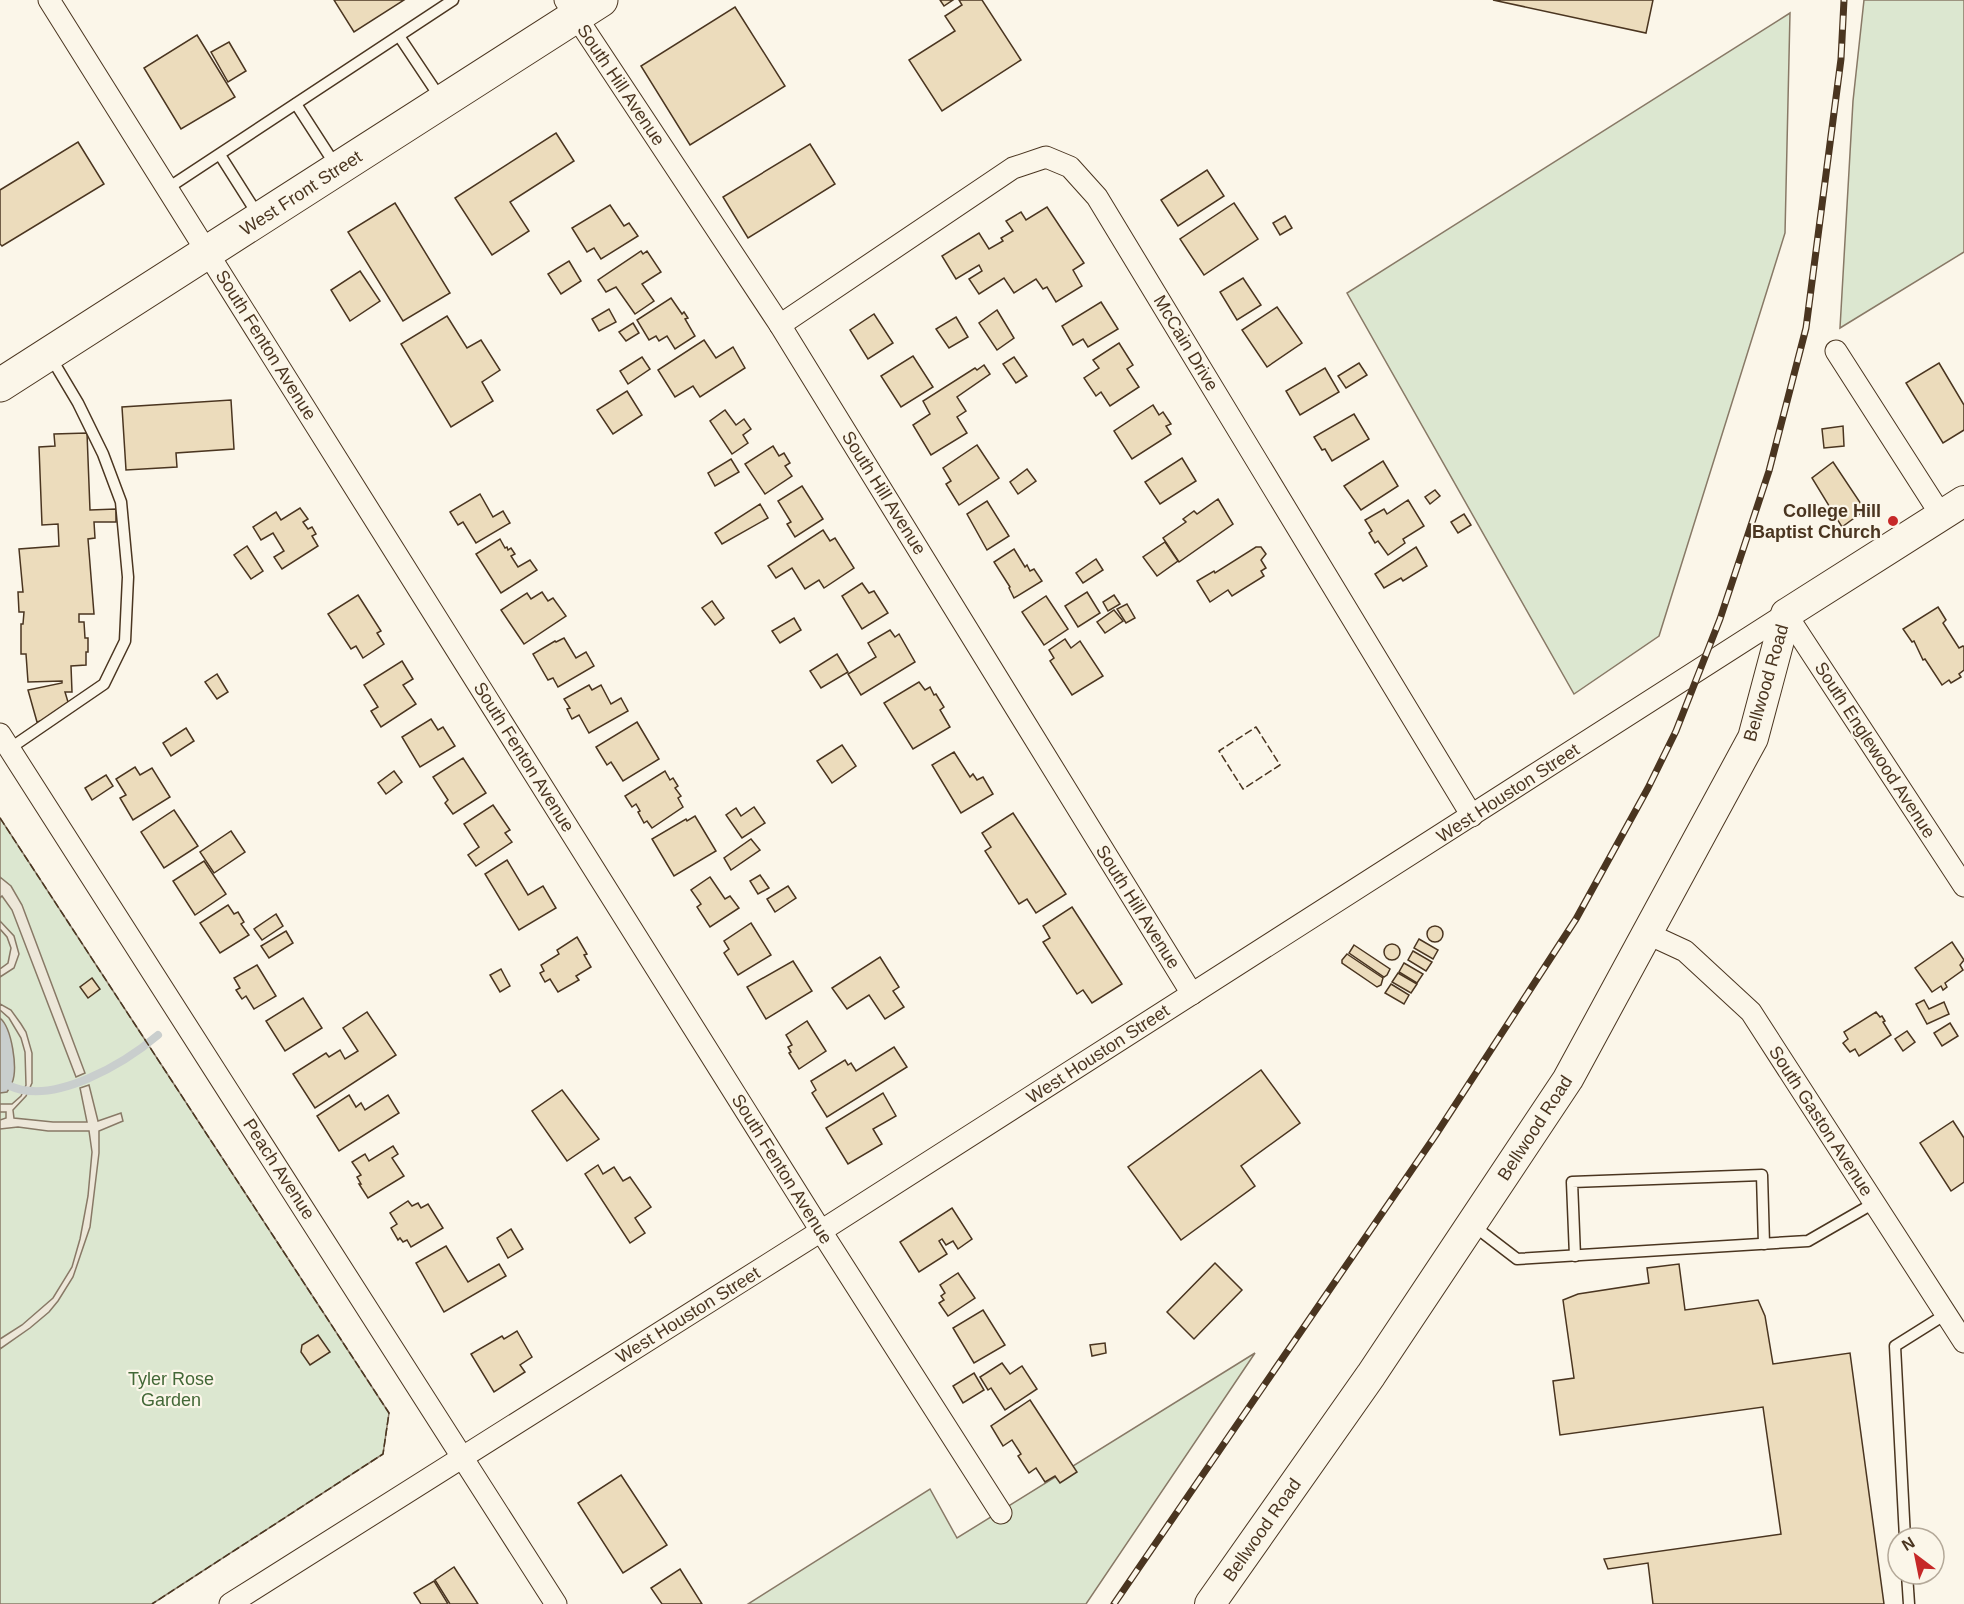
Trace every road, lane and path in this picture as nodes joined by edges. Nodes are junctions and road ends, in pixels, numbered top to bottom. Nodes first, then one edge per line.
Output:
1 (50, 0) edge
2 (453, 0) edge
3 (580, 6) edge
4 (399, 36) junction
5 (443, 102) junction
6 (296, 104) junction
7 (220, 154) junction
8 (338, 169) junction
9 (168, 188) junction
10 (260, 220) junction
11 (208, 253) junction
12 (780, 325) junction
13 (1836, 351) dead end
14 (49, 354) junction
15 (0, 385) edge
16 (1952, 508) edge
17 (1786, 614) junction
18 (5, 742) edge
19 (1472, 816) junction
20 (1964, 886) edge
21 (1646, 933) junction
22 (1192, 994) junction
23 (1874, 1203) junction
24 (1472, 1224) junction
25 (821, 1232) junction
26 (1764, 1244) junction
27 (1575, 1256) junction
28 (1946, 1314) junction
29 (1964, 1342) edge
30 (463, 1456) junction
31 (1001, 1513) dead end
32 (1904, 1526) edge
33 (1908, 1586) edge
34 (230, 1604) edge
35 (556, 1604) edge
36 (1210, 1604) edge
37 (1909, 1604) edge

1 - 9 street, South Fenton Avenue
2 - 4 lane
3 - 5 main road, West Front Street
3 - 12 street, South Hill Avenue
4 - 5 lane
4 - 6 lane
5 - 8 main road, West Front Street
6 - 7 lane
6 - 8 lane
7 - 9 lane
7 - 10 lane
8 - 10 main road, West Front Street
9 - 11 street, South Fenton Avenue
10 - 11 main road, West Front Street
11 - 14 main road, West Front Street
11 - 25 street, South Fenton Avenue
12 - 19 street, McCain Drive
12 - 22 street, South Hill Avenue
13 - 16 street
14 - 15 main road, West Front Street
14 - 18 lane
16 - 17 street, West Houston Street
17 - 19 street, West Houston Street
17 - 20 street, South Englewood Avenue
17 - 21 street, Bellwood Road
18 - 30 street, Peach Avenue
19 - 22 street, West Houston Street
21 - 23 street, South Gaston Avenue
21 - 24 street, Bellwood Road
22 - 25 street, West Houston Street
23 - 26 lane
23 - 28 street, South Gaston Avenue
24 - 27 lane
24 - 36 street, Bellwood Road
25 - 30 street, West Houston Street
25 - 31 street, South Fenton Avenue
26 - 27 lane
26 - 27 lane
28 - 29 street, South Gaston Avenue
28 - 32 lane
30 - 34 street, West Houston Street
30 - 35 street, Peach Avenue
33 - 37 lane

